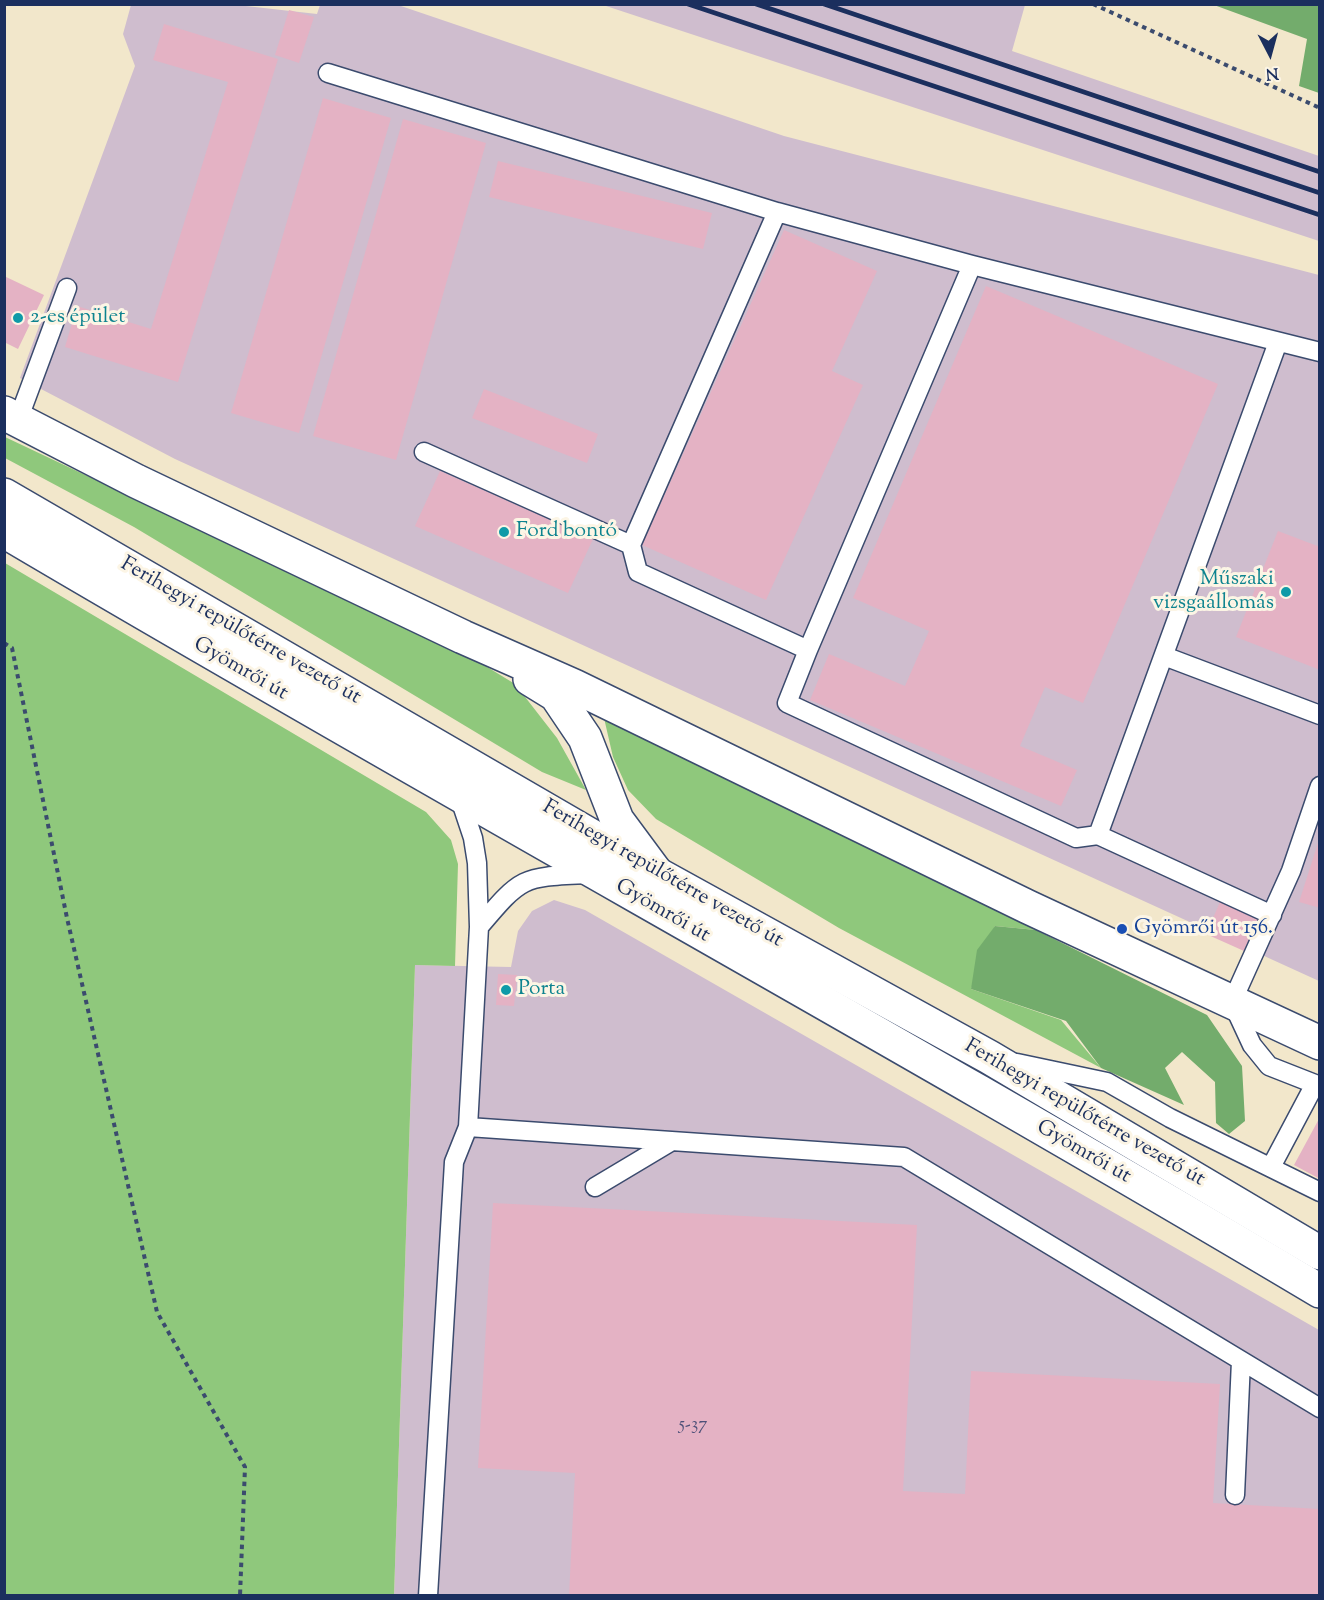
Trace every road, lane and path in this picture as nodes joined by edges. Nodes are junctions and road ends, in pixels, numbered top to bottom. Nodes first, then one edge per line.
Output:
1 (1093, 4) edge
2 (328, 73) dead end
3 (1320, 108) edge
4 (777, 213) junction
5 (972, 265) junction
6 (68, 288) dead end
7 (1278, 342) junction
8 (1320, 352) edge
9 (11, 417) edge
10 (424, 453) dead end
11 (4, 495) edge
12 (4, 531) edge
13 (631, 545) junction
14 (463, 637) junction
15 (4, 644) edge
16 (808, 650) junction
17 (1164, 656) junction
18 (1320, 715) edge
19 (1320, 786) edge
20 (459, 796) junction
21 (1098, 835) junction
22 (595, 873) junction
23 (657, 874) junction
24 (1272, 915) junction
25 (478, 927) junction
26 (1232, 1002) junction
27 (1320, 1043) edge
28 (989, 1057) junction
29 (1317, 1085) edge
30 (468, 1127) junction
31 (672, 1141) junction
32 (1271, 1167) junction
33 (1121, 1175) junction
34 (596, 1187) dead end
35 (1320, 1192) edge
36 (1320, 1253) edge
37 (1320, 1291) edge
38 (1240, 1361) junction
39 (1320, 1408) edge
40 (1235, 1495) dead end
41 (240, 1596) edge
42 (428, 1596) edge

1 - 3 path
2 - 4 lane
4 - 5 lane
4 - 13 lane
5 - 7 lane
5 - 16 lane
6 - 9 lane
7 - 8 lane
7 - 17 lane
9 - 14 street, Gyömrői út
10 - 13 lane
11 - 23 street, Ferihegyi repülőtérre vezető út
12 - 20 street, Gyömrői út
13 - 16 lane
14 - 23 street, Gyömrői út
14 - 26 street, Gyömrői út
15 - 41 path
16 - 21 lane
17 - 18 lane
17 - 21 lane
19 - 24 lane
20 - 22 street, Gyömrői út
20 - 25 lane
21 - 24 lane
22 - 25 lane
22 - 33 street, Gyömrői út
23 - 28 street, Ferihegyi repülőtérre vezető út
24 - 26 lane
25 - 30 lane
26 - 27 street, Gyömrői út
26 - 29 lane
28 - 32 lane
28 - 36 street, Ferihegyi repülőtérre vezető út
29 - 32 lane
30 - 31 lane
30 - 42 lane
31 - 34 lane
31 - 38 lane
32 - 35 lane
33 - 36 lane
33 - 37 street, Gyömrői út
38 - 39 lane
38 - 40 lane

